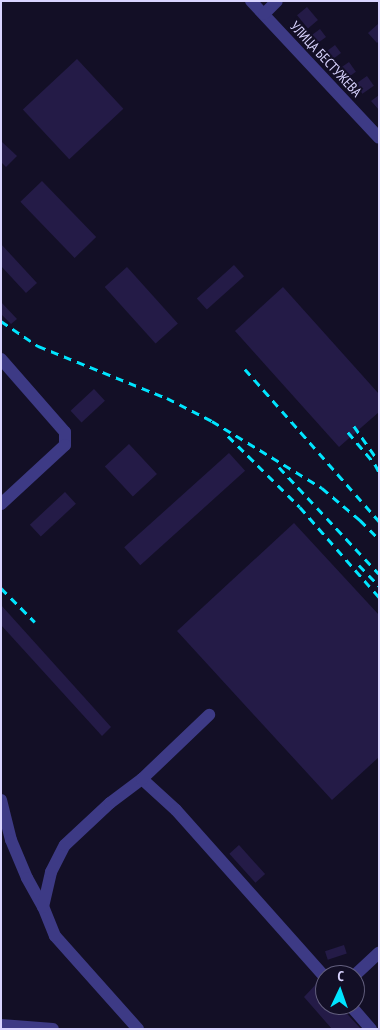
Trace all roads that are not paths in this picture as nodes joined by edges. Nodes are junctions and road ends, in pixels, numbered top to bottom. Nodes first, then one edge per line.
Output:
1 (251, 1) edge
2 (277, 1) edge
3 (264, 14) junction
4 (379, 138) edge
5 (1, 359) edge
6 (1, 504) edge
7 (210, 715) dead end
8 (142, 779) junction
9 (1, 800) edge
10 (43, 907) junction
11 (379, 953) edge
12 (315, 966) edge
13 (365, 966) edge
14 (358, 1015) edge
15 (3, 1026) edge
16 (53, 1029) edge
17 (138, 1029) edge
18 (370, 1029) edge

1 - 3 street, УЛИЦА БЕСТУЖЕВА
2 - 3 street
3 - 4 street, УЛИЦА БЕСТУЖЕВА
5 - 6 street
7 - 8 street
8 - 10 street
8 - 12 street
9 - 10 street
10 - 17 street
11 - 13 street
14 - 18 street
15 - 16 street

